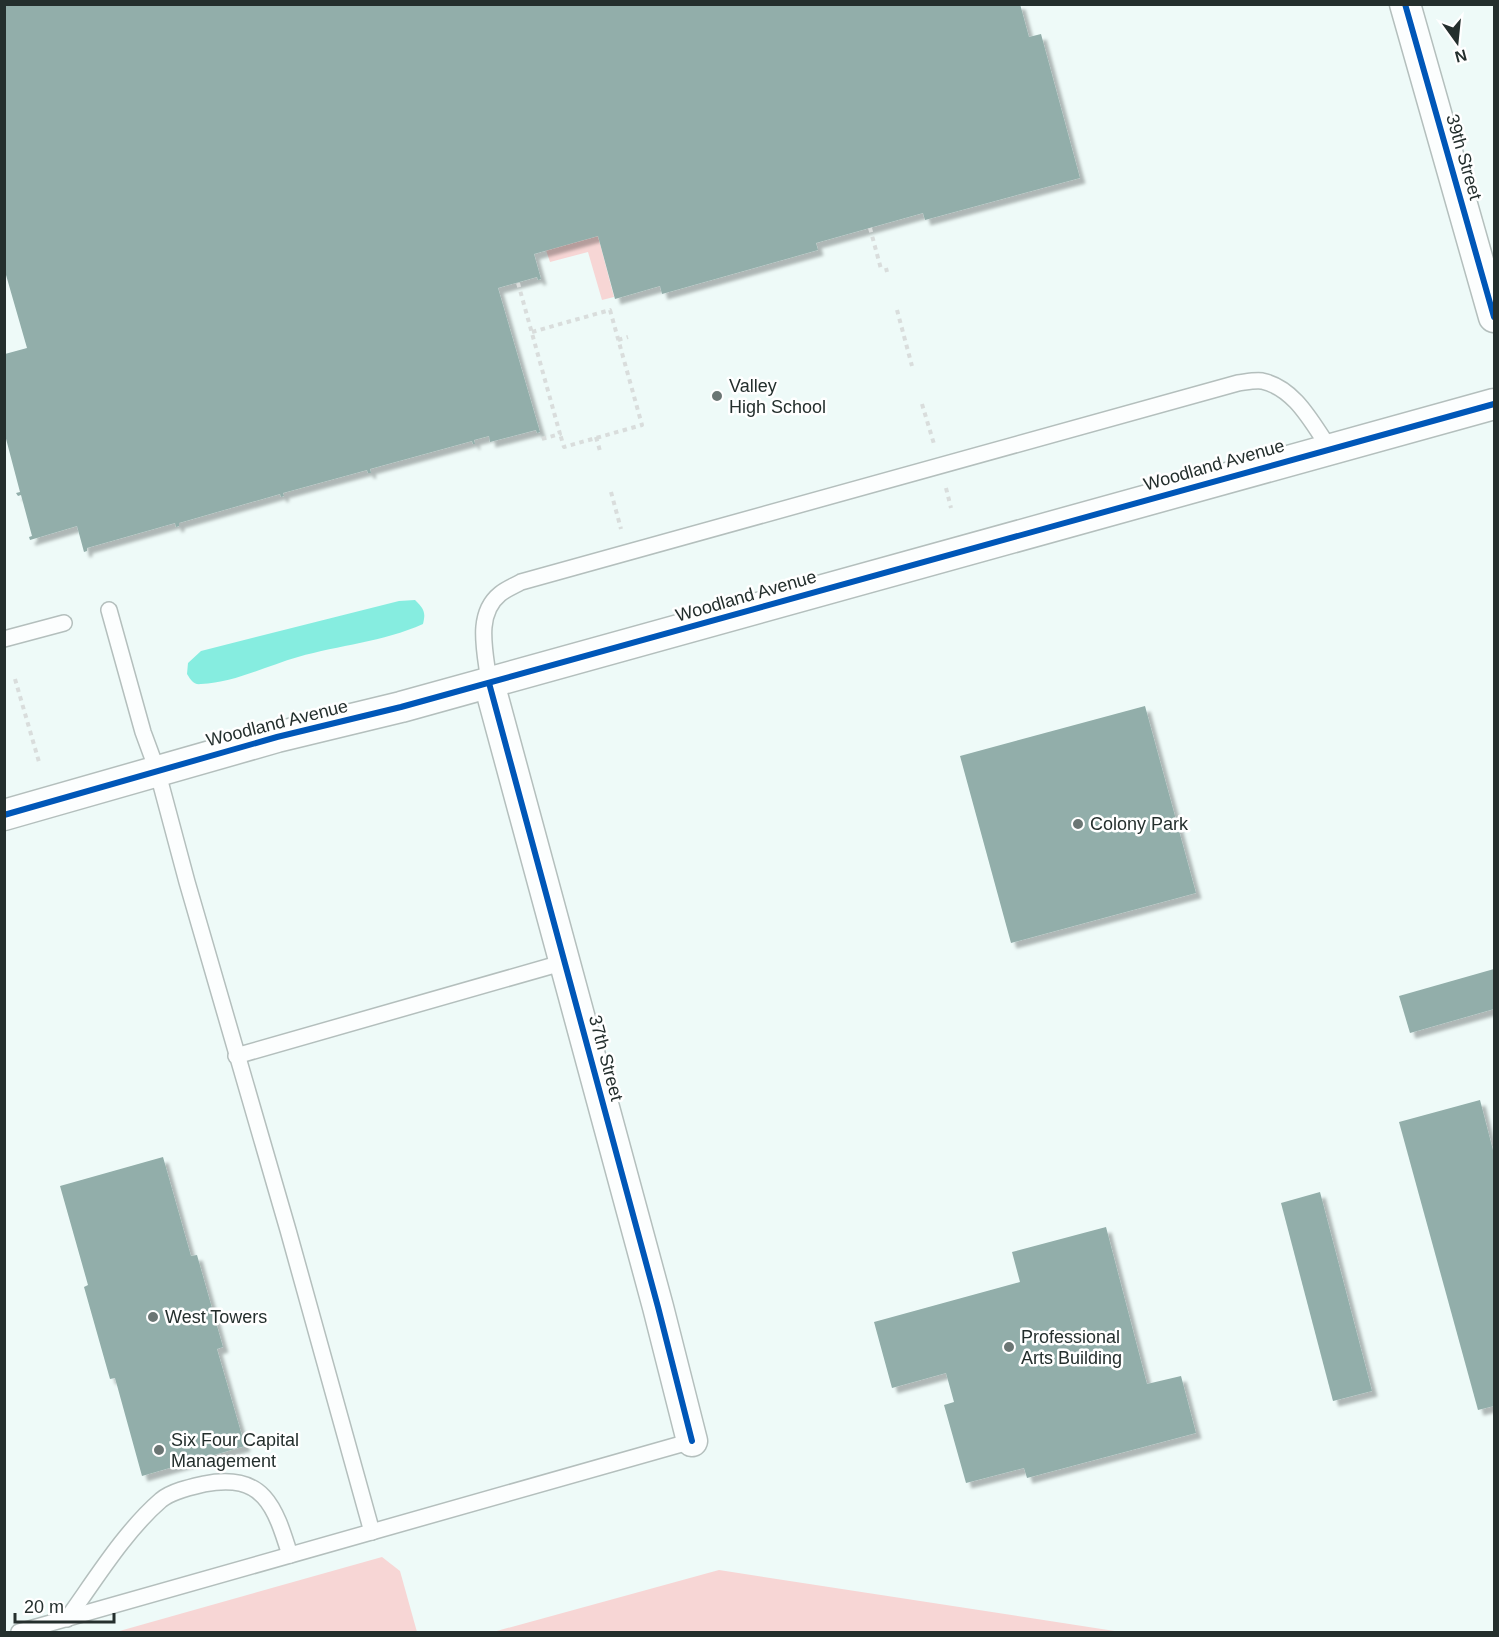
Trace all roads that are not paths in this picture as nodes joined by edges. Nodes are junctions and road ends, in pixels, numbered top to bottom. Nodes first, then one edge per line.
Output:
1 (1405, 4) edge
2 (1494, 317) edge
3 (1494, 404) edge
4 (1330, 449) junction
5 (109, 610) dead end
6 (64, 623) dead end
7 (4, 639) edge
8 (489, 683) junction
9 (157, 770) junction
10 (4, 814) edge
11 (565, 962) junction
12 (236, 1056) junction
13 (692, 1441) joint
14 (372, 1532) junction
15 (290, 1555) junction
16 (67, 1619) junction
17 (19, 1632) edge

1 - 2 street, 39th Street
3 - 4 street, Woodland Avenue
4 - 8 street, Woodland Avenue
4 - 8 lane
5 - 9 lane
6 - 7 lane
8 - 9 street, Woodland Avenue
8 - 11 street, 37th Street
9 - 10 street, Woodland Avenue
9 - 12 lane
11 - 12 lane
11 - 13 street, 37th Street
12 - 14 lane
13 - 14 lane
14 - 15 lane
15 - 16 lane
15 - 16 lane
16 - 17 lane

